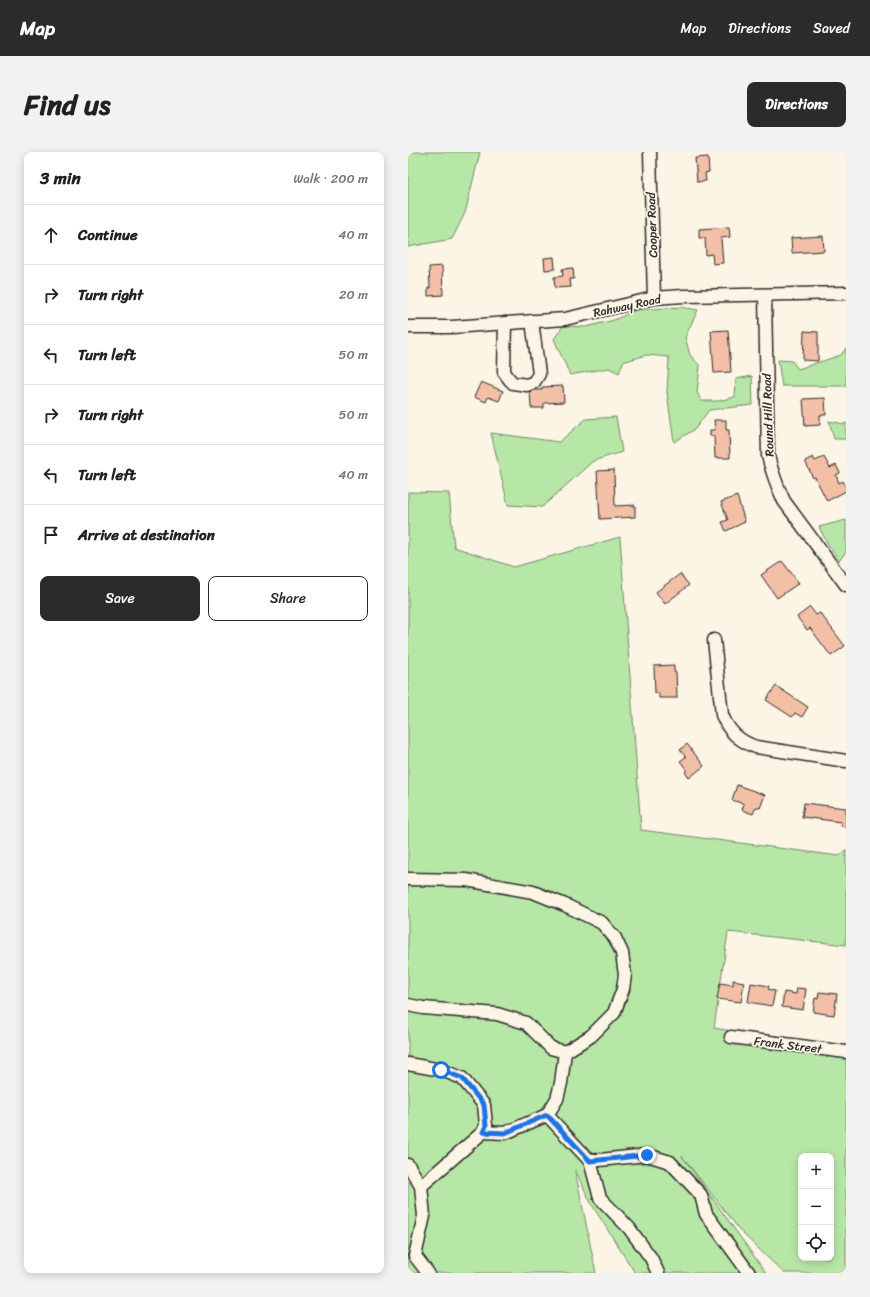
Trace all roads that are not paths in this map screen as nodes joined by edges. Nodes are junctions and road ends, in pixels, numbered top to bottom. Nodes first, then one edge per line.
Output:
1 (650, 152) edge
2 (846, 293) edge
3 (765, 295) junction
4 (654, 298) junction
5 (532, 321) junction
6 (505, 323) junction
7 (408, 327) edge
8 (846, 585) edge
9 (714, 640) dead end
10 (846, 761) edge
11 (408, 879) edge
12 (408, 1005) edge
13 (731, 1037) dead end
14 (565, 1052) junction
15 (846, 1052) edge
16 (408, 1064) edge
17 (547, 1115) junction
18 (483, 1132) junction
19 (590, 1161) junction
20 (408, 1165) edge
21 (422, 1186) junction
22 (412, 1256) edge
23 (428, 1273) edge
24 (658, 1273) edge
25 (749, 1273) edge

1 - 4 street, Cooper Road
2 - 3 street, Rahway Road
3 - 4 street, Rahway Road
3 - 8 street, Round Hill Road
4 - 5 street, Rahway Road
5 - 6 street, Rahway Road
5 - 6 street
6 - 7 street, Rahway Road
9 - 10 street
11 - 14 street
12 - 14 street
13 - 15 street, Frank Street
14 - 17 street
16 - 18 street
17 - 18 street
17 - 19 street
18 - 21 street
19 - 24 street
19 - 25 street
20 - 21 street
21 - 22 street
22 - 23 street

